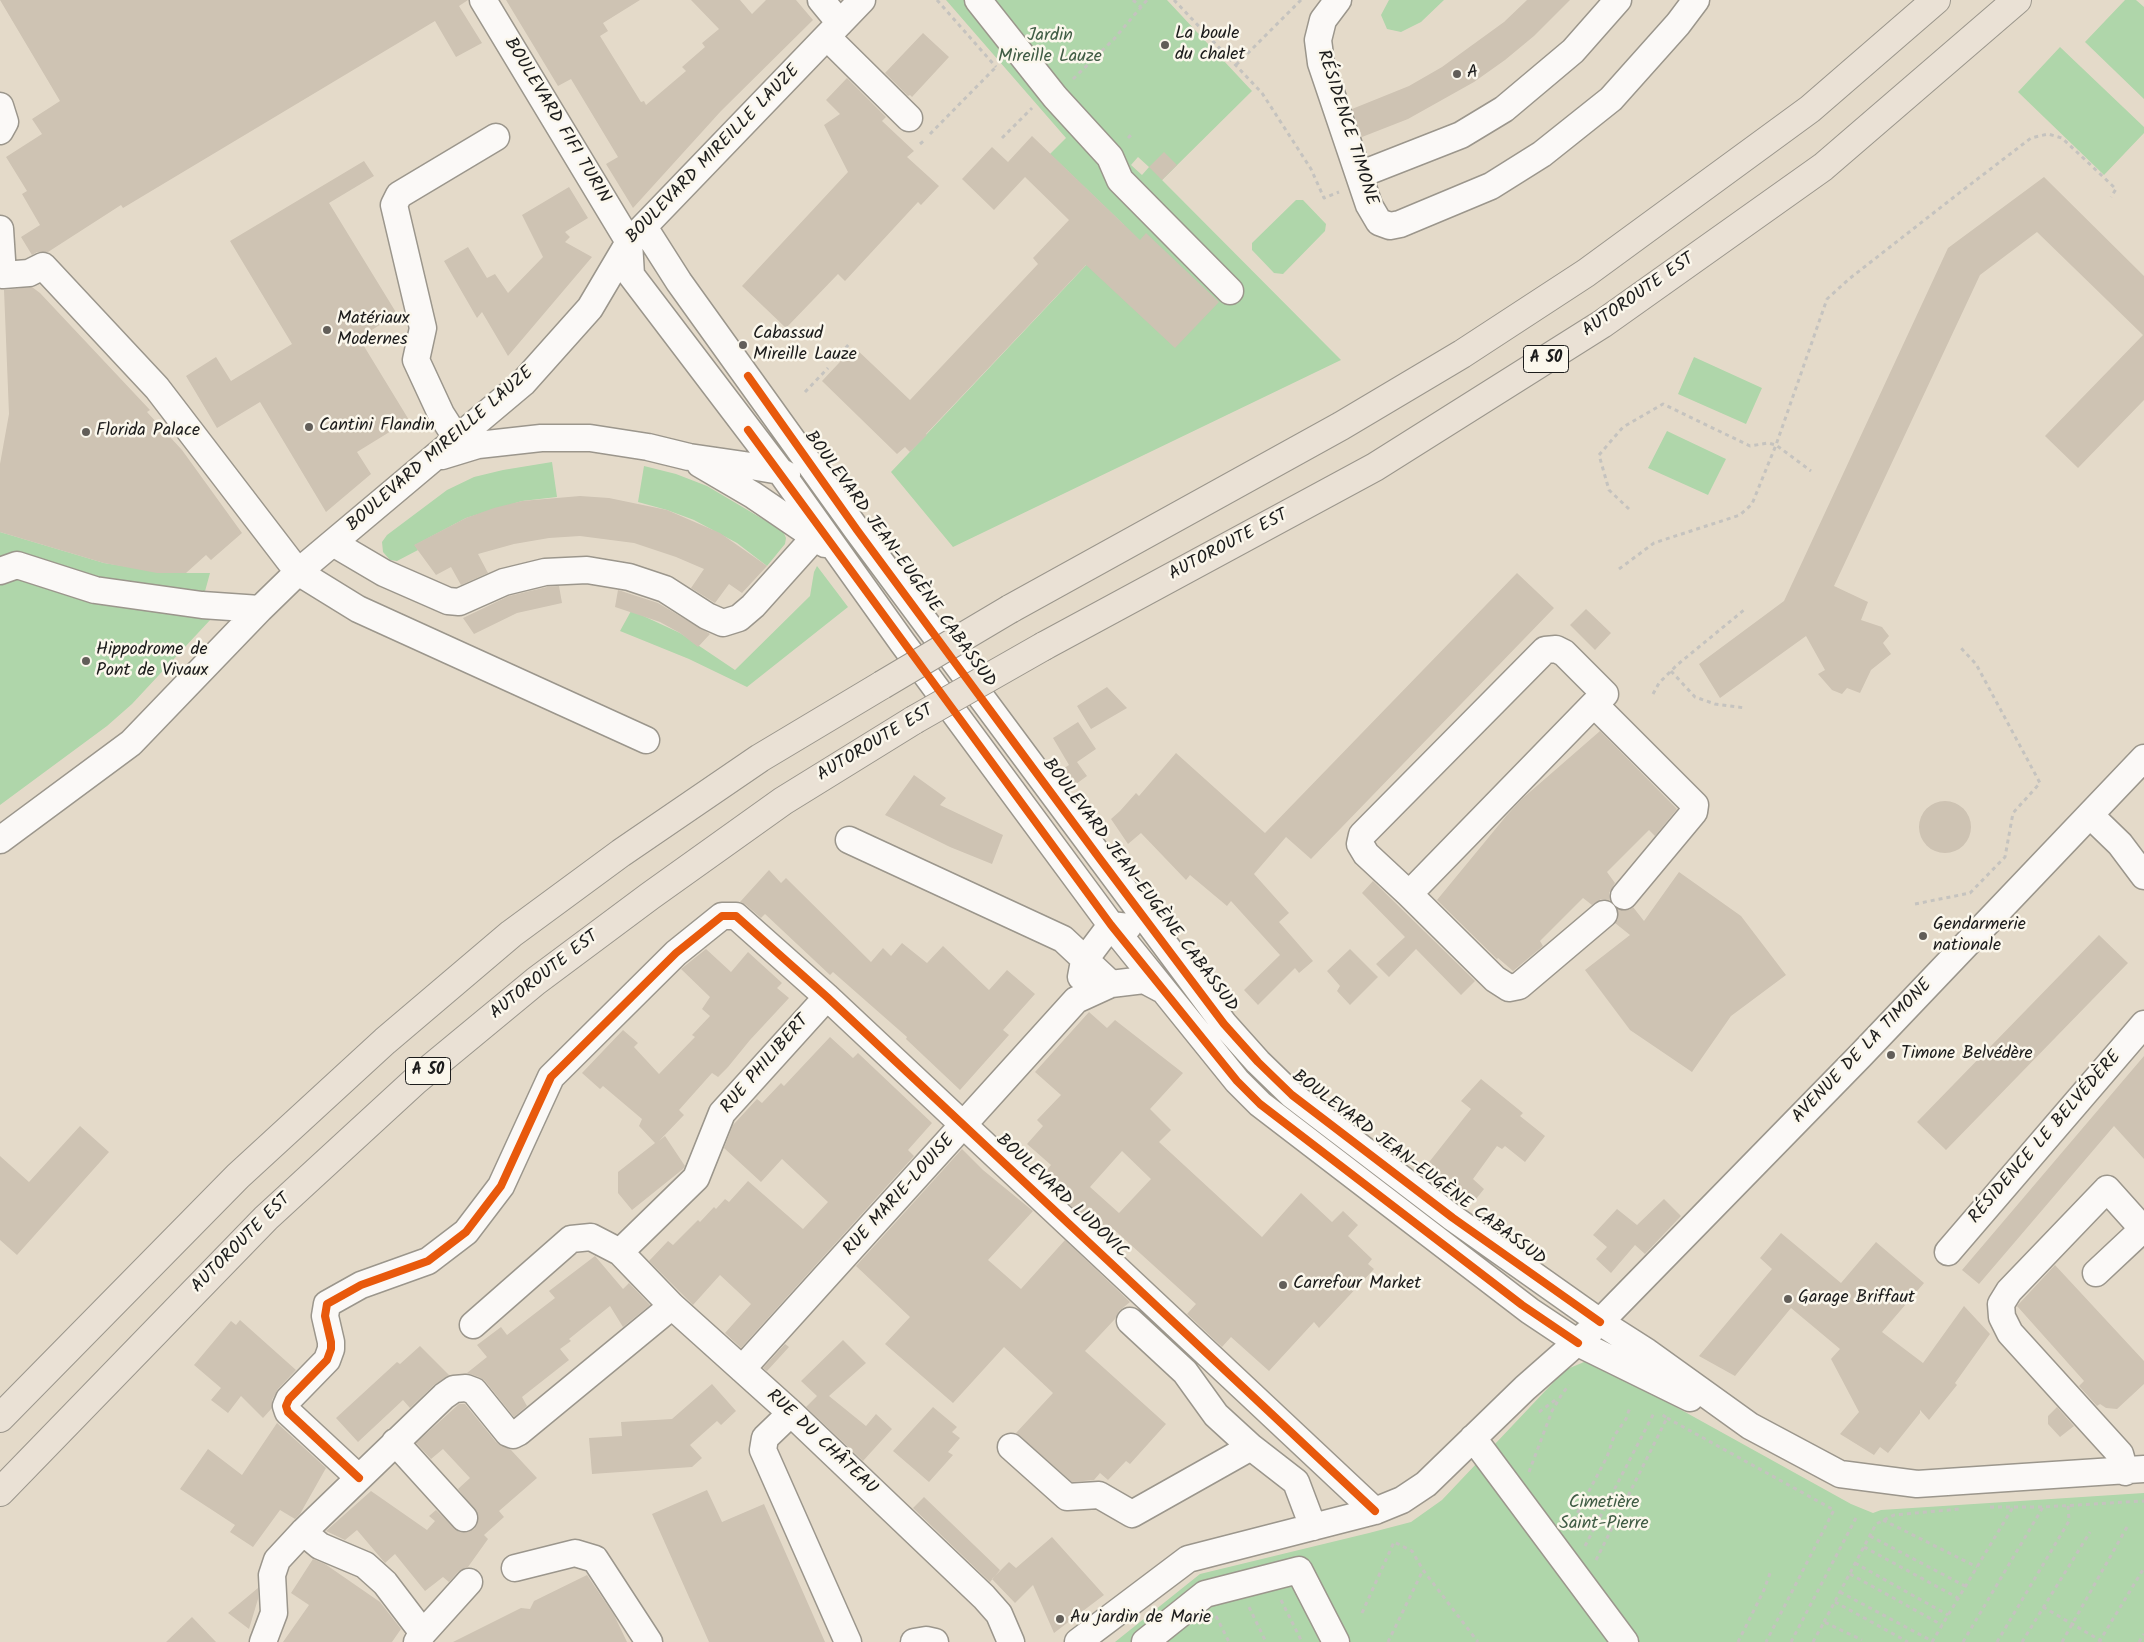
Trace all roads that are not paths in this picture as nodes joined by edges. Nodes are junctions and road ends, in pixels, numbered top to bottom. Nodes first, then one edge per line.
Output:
1 (483, 0) edge
2 (821, 0) edge
3 (862, 0) edge
4 (978, 0) edge
5 (1338, 0) edge
6 (1618, 0) edge
7 (1696, 0) edge
8 (1936, 0) edge
9 (2017, 0) edge
10 (833, 30) junction
11 (0, 106) edge
12 (909, 118) dead end
13 (0, 131) edge
14 (496, 137) dead end
15 (1353, 182) junction
16 (0, 229) edge
17 (636, 235) junction
18 (1230, 291) dead end
19 (456, 439) junction
20 (689, 457) junction
21 (432, 460) junction
22 (780, 472) junction
23 (857, 530) junction
24 (816, 537) junction
25 (333, 543) junction
26 (837, 552) junction
27 (0, 571) edge
28 (298, 572) junction
29 (260, 609) junction
30 (1605, 694) dead end
31 (646, 740) dead end
32 (2144, 758) edge
33 (2090, 815) junction
34 (0, 840) edge
35 (849, 840) dead end
36 (2144, 876) edge
37 (1409, 894) junction
38 (1624, 896) dead end
39 (1604, 914) dead end
40 (1111, 926) junction
41 (1084, 961) junction
42 (1184, 970) junction
43 (1111, 984) junction
44 (1161, 989) junction
45 (827, 997) junction
46 (1076, 1000) junction
47 (2144, 1024) edge
48 (964, 1126) junction
49 (1337, 1129) junction
50 (1322, 1150) junction
51 (620, 1252) junction
52 (1948, 1252) dead end
53 (2096, 1272) dead end
54 (672, 1306) junction
55 (1130, 1321) dead end
56 (1600, 1322) junction
57 (474, 1325) dead end
58 (1578, 1343) junction
59 (742, 1369) junction
60 (791, 1413) junction
61 (0, 1418) edge
62 (1750, 1426) junction
63 (1473, 1438) junction
64 (395, 1442) junction
65 (1251, 1446) junction
66 (1011, 1447) dead end
67 (2135, 1471) edge
68 (359, 1478) junction
69 (0, 1492) edge
70 (1375, 1511) junction
71 (464, 1518) dead end
72 (1313, 1527) junction
73 (302, 1532) junction
74 (515, 1568) dead end
75 (469, 1582) dead end
76 (420, 1637) edge
77 (1008, 1641) edge
78 (264, 1642) edge
79 (649, 1642) edge
80 (848, 1642) edge
81 (914, 1642) edge
82 (935, 1642) edge
83 (1078, 1642) edge
84 (1145, 1642) edge
85 (1336, 1642) edge
86 (1625, 1642) edge

1 - 17 street, BOULEVARD FIFI TURIN
2 - 10 street
3 - 10 street, BOULEVARD MIREILLE LAUZE
4 - 18 street
5 - 15 street, RÉSIDENCE TIMONE
6 - 15 street
7 - 15 street, RÉSIDENCE TIMONE
8 - 61 highway, A 50, bridge
9 - 69 highway, AUTOROUTE EST / A 50, bridge
10 - 12 street
10 - 17 street, BOULEVARD MIREILLE LAUZE
11 - 13 street
14 - 19 street
16 - 28 street
17 - 19 street, BOULEVARD MIREILLE LAUZE
17 - 22 street
17 - 23 street, BOULEVARD JEAN-EUGÈNE CABASSUD
19 - 21 street, BOULEVARD MIREILLE LAUZE
20 - 21 street
20 - 22 street
20 - 24 street
21 - 25 street, BOULEVARD MIREILLE LAUZE
22 - 23 street
22 - 26 street
23 - 42 street, BOULEVARD JEAN-EUGÈNE CABASSUD
24 - 25 street
24 - 26 street
25 - 28 street, BOULEVARD MIREILLE LAUZE
26 - 40 street
27 - 29 street
28 - 29 street, BOULEVARD MIREILLE LAUZE
28 - 31 street
29 - 34 street, BOULEVARD MIREILLE LAUZE
30 - 37 street
32 - 33 street, AVENUE DE LA TIMONE
33 - 36 street
33 - 56 street, AVENUE DE LA TIMONE
35 - 41 street
37 - 38 street
37 - 39 street
40 - 41 street
40 - 42 street
40 - 44 street
41 - 43 street
41 - 46 street
42 - 49 street, BOULEVARD JEAN-EUGÈNE CABASSUD
43 - 44 street, RUE MARIE-LOUISE
43 - 46 street, RUE MARIE-LOUISE
44 - 50 street
45 - 48 street, BOULEVARD LUDOVIC
45 - 51 street, RUE PHILIBERT
45 - 68 street, BOULEVARD LUDOVIC
46 - 48 street, RUE MARIE-LOUISE
47 - 52 street, RÉSIDENCE LE BELVÉDÈRE
48 - 59 street, RUE MARIE-LOUISE
48 - 70 street, BOULEVARD LUDOVIC
49 - 50 street
49 - 56 street, BOULEVARD JEAN-EUGÈNE CABASSUD
50 - 58 street
51 - 54 street, RUE DU CHÂTEAU
51 - 57 street, RUE DU CHÂTEAU
53 - 67 street
54 - 59 street, RUE DU CHÂTEAU
54 - 64 street
55 - 65 street
56 - 58 street, AVENUE DE LA TIMONE
56 - 62 street, BOULEVARD JEAN-EUGÈNE CABASSUD
58 - 62 street
58 - 63 street, AVENUE DE LA TIMONE
59 - 60 street, RUE DU CHÂTEAU
60 - 77 street, RUE DU CHÂTEAU
60 - 80 street
62 - 67 street
63 - 70 street, AVENUE DE LA TIMONE
63 - 86 street
64 - 68 street
64 - 71 street
65 - 66 street
65 - 72 street
68 - 73 street
70 - 72 street, AVENUE DE LA TIMONE
72 - 83 street, AVENUE DE LA TIMONE
73 - 76 street
73 - 78 street
74 - 79 street
75 - 76 street
81 - 82 street
84 - 85 street

